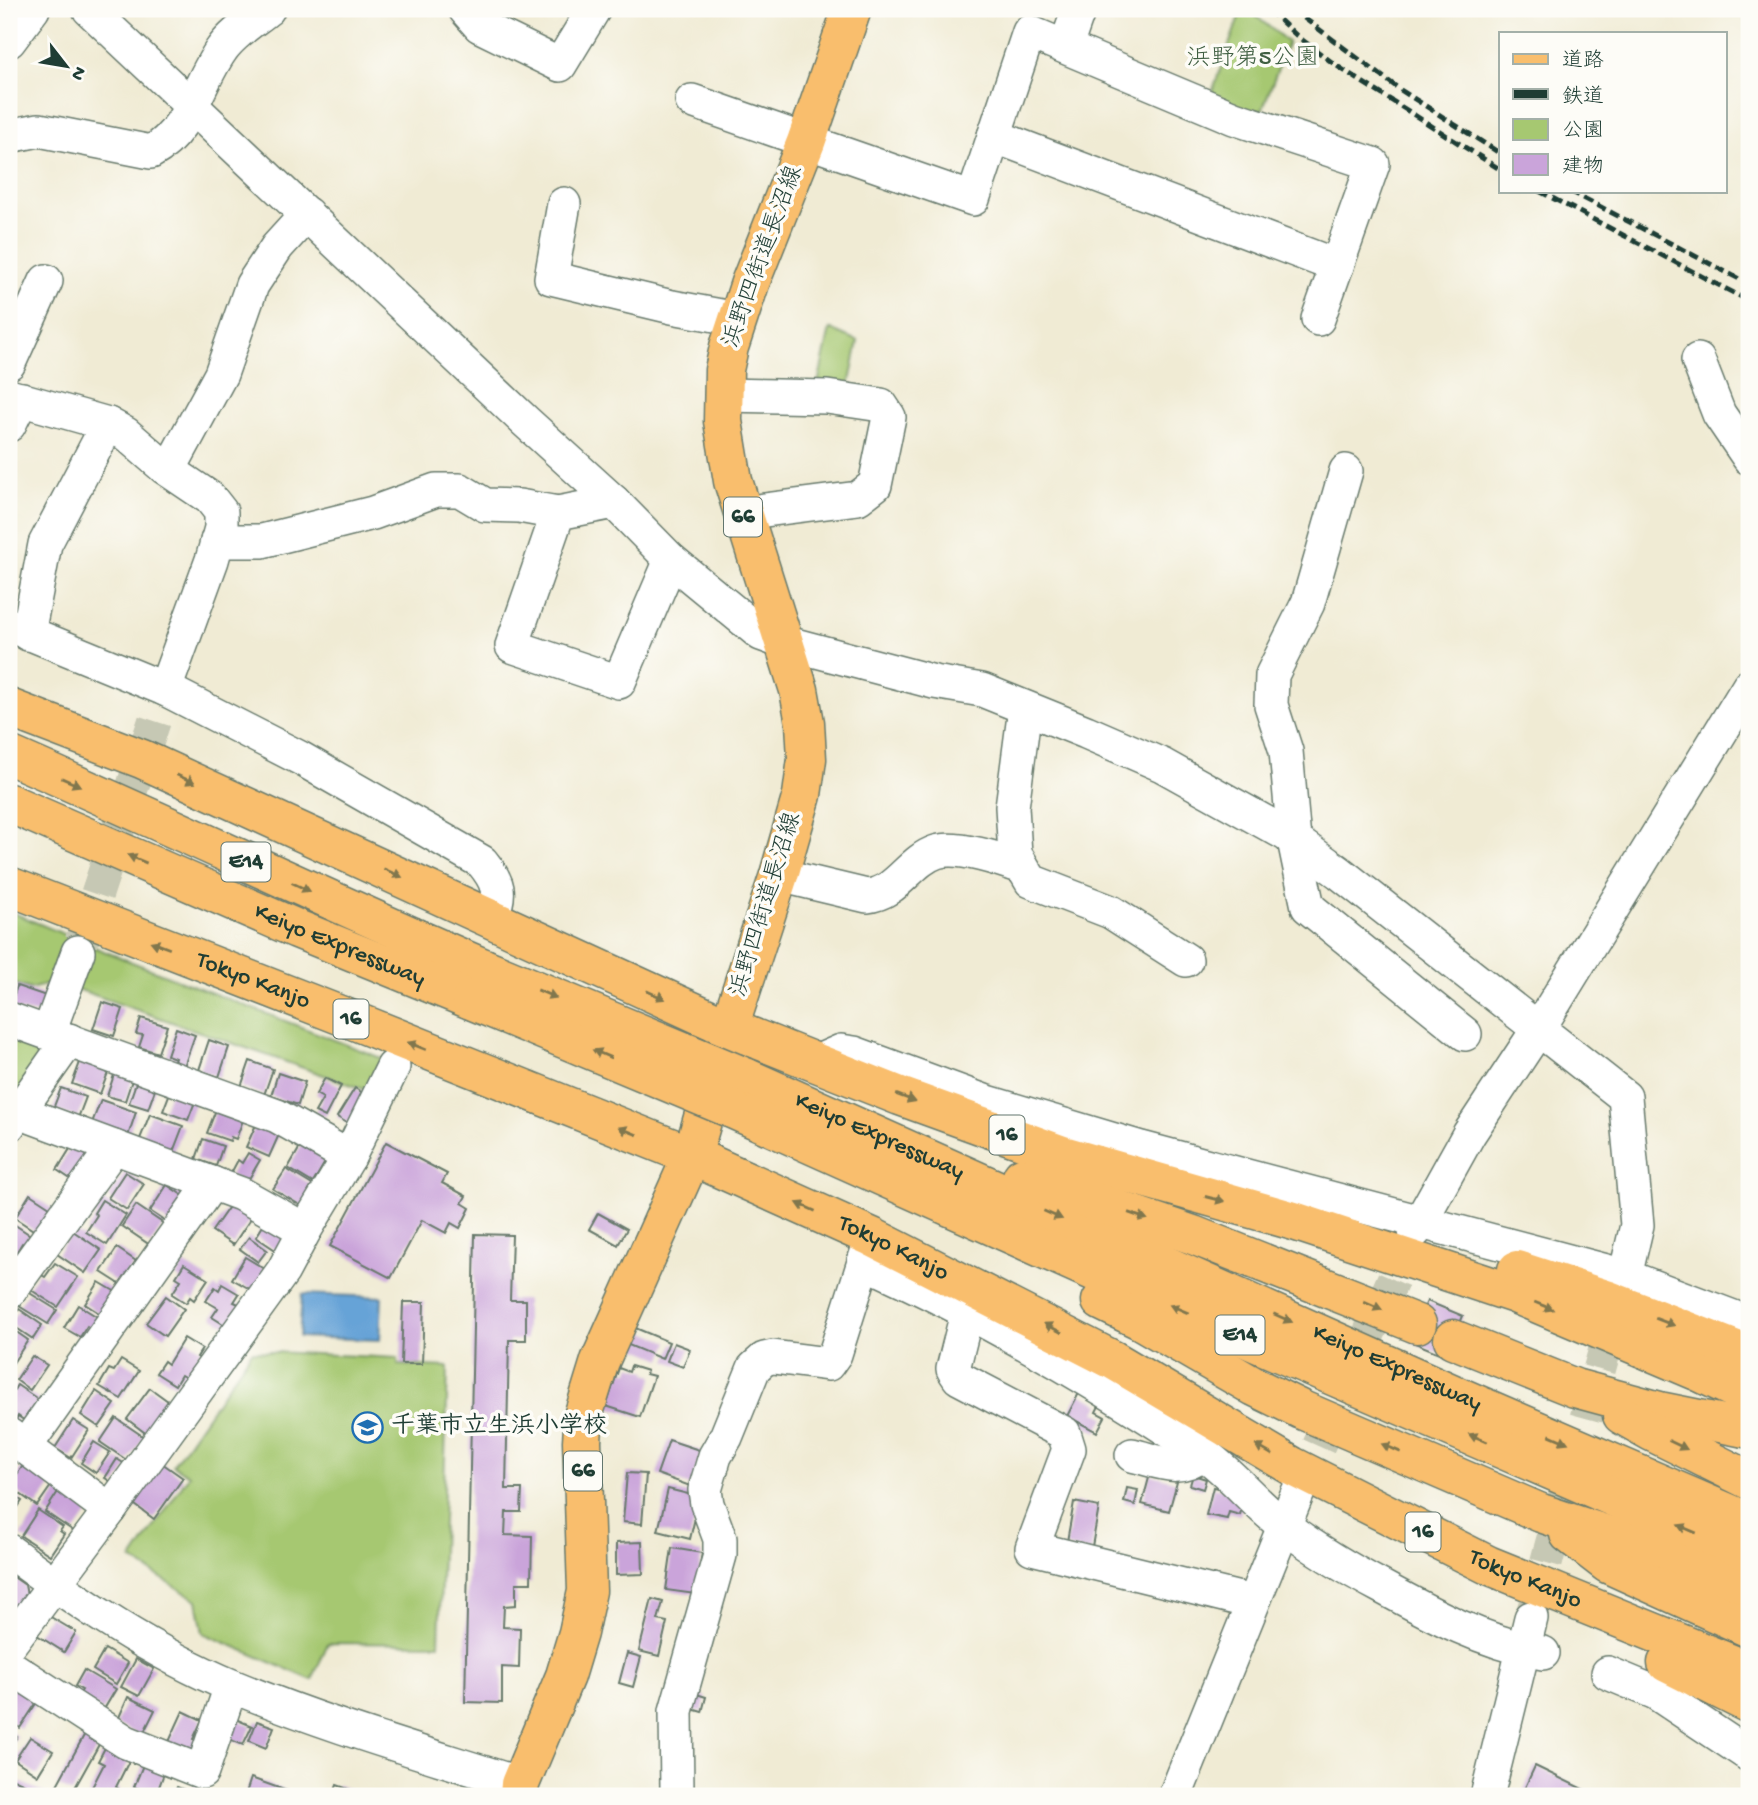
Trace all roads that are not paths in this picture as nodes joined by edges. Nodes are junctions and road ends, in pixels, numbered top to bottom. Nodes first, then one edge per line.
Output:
1 (33, 9) edge
2 (89, 9) edge
3 (465, 9) edge
4 (594, 9) edge
5 (852, 9) edge
6 (1079, 9) edge
7 (248, 15) edge
8 (9, 41) edge
9 (1066, 46) junction
10 (692, 101) dead end
11 (192, 105) junction
12 (9, 136) edge
13 (994, 136) junction
14 (806, 142) junction
15 (564, 204) dead end
16 (307, 214) junction
17 (1336, 266) junction
18 (46, 281) dead end
19 (737, 319) junction
20 (1318, 319) dead end
21 (1698, 360) dead end
22 (9, 363) edge
23 (724, 395) junction
24 (13, 407) edge
25 (108, 424) junction
26 (1749, 458) edge
27 (169, 470) junction
28 (1346, 471) dead end
29 (614, 502) junction
30 (558, 513) junction
31 (741, 513) junction
32 (217, 541) junction
33 (671, 560) junction
34 (19, 629) edge
35 (783, 642) junction
36 (1749, 686) edge
37 (165, 689) junction
38 (9, 690) edge
39 (9, 708) edge
40 (1025, 708) junction
41 (9, 755) edge
42 (142, 759) junction
43 (9, 803) edge
44 (1294, 840) junction
45 (1022, 867) junction
46 (779, 875) junction
47 (9, 886) edge
48 (491, 918) junction
49 (78, 953) tunnel mouth
50 (1186, 960) dead end
51 (477, 984) junction
52 (9, 1019) edge
53 (729, 1028) junction
54 (1539, 1028) junction
55 (1465, 1034) dead end
56 (59, 1036) junction
57 (816, 1062) junction
58 (393, 1067) dead end
59 (739, 1093) junction
60 (14, 1119) edge
61 (840, 1120) junction
62 (780, 1132) junction
63 (114, 1147) junction
64 (692, 1156) junction
65 (349, 1157) junction
66 (212, 1183) junction
67 (1294, 1221) junction
68 (1417, 1225) junction
69 (305, 1230) junction
70 (868, 1250) junction
71 (1623, 1283) junction
72 (9, 1292) edge
73 (967, 1313) junction
74 (1749, 1323) edge
75 (1417, 1324) dead end
76 (1453, 1339) dead end
77 (1749, 1355) edge
78 (1575, 1388) junction
79 (1749, 1396) edge
80 (1749, 1429) edge
81 (17, 1441) edge
82 (1203, 1453) junction
83 (1132, 1455) dead end
84 (1749, 1480) edge
85 (1298, 1492) tunnel mouth
86 (110, 1510) junction
87 (1541, 1513) junction
88 (1749, 1522) edge
89 (1283, 1525) junction
90 (9, 1551) edge
91 (1749, 1556) edge
92 (1488, 1565) junction
93 (54, 1584) junction
94 (1749, 1593) edge
95 (1252, 1602) junction
96 (1531, 1618) tunnel mouth
97 (1749, 1628) edge
98 (9, 1645) edge
99 (1532, 1651) junction
100 (9, 1666) edge
101 (1749, 1671) edge
102 (1608, 1673) dead end
103 (232, 1686) junction
104 (1749, 1704) edge
105 (1749, 1755) edge
106 (520, 1790) edge
107 (675, 1796) edge
108 (1175, 1796) edge
109 (1487, 1796) edge

1 - 8 street
2 - 11 street
3 - 4 street
5 - 14 main road, 浜野四街道長沼線 / 66
6 - 9 street
7 - 11 street
9 - 13 street
9 - 17 street
10 - 14 street
11 - 12 street
11 - 16 street
13 - 14 street
13 - 17 street
14 - 19 main road, 浜野四街道長沼線 / 66
15 - 19 street
16 - 27 street
16 - 29 street
17 - 20 street
18 - 22 street
19 - 23 main road, 浜野四街道長沼線 / 66
21 - 26 street
23 - 31 main road, 浜野四街道長沼線 / 66
23 - 31 street
24 - 25 street
25 - 27 street
25 - 34 street
27 - 32 street
28 - 44 street
29 - 30 street
29 - 33 street
30 - 32 street
30 - 33 street
31 - 35 main road, 浜野四街道長沼線 / 66
32 - 37 street
33 - 35 street
34 - 37 street
35 - 40 street
35 - 46 main road, 浜野四街道長沼線 / 66
36 - 54 street
37 - 48 street
38 - 42 street
39 - 42 main road, 16
40 - 44 street
40 - 45 street
41 -> 51 main road, Keiyo Expressway / E14
42 -> 48 main road, 16
51 -> 43 main road, Keiyo Expressway / E14
44 - 54 street
44 - 55 street
45 - 46 street
45 - 50 street
46 - 53 main road, 浜野四街道長沼線 / 66
64 -> 47 main road, Tokyo Kanjo / 16
48 -> 53 main road, 16
49 - 56 street
51 - 59 main road, Keiyo Expressway / E14, bridge
52 - 56 street
53 - 57 main road, 16
53 - 64 main road, 浜野四街道長沼線 / 66
54 - 68 street
54 - 71 street
56 - 60 street
56 - 65 street
57 -> 67 main road, 16
57 - 68 street
58 - 65 street
59 - 61 main road, Keiyo Expressway / E14
59 - 62 main road, Keiyo Expressway / E14
60 - 63 street
61 -> 75 main road
61 -> 88 main road, Keiyo Expressway / E14
87 -> 62 main road
91 -> 62 main road, Keiyo Expressway / E14
63 - 66 street
63 - 72 street
70 -> 64 main road, Tokyo Kanjo / 16
64 - 106 main road, 浜野四街道長沼線 / 66
65 - 69 street
66 - 69 street
66 - 81 street
67 -> 77 main road
67 -> 79 main road, 16
68 - 71 street
69 - 86 street
70 - 73 street
92 -> 70 main road, Tokyo Kanjo / 16
70 - 107 street
71 - 74 street
73 - 82 street
73 - 95 street
76 - 78 main road
78 - 80 main road
78 -> 84 main road
81 - 86 street
82 - 83 street
82 - 89 street
85 - 89 street
86 - 93 street
87 - 94 main road
87 - 97 main road
89 - 95 street
89 - 99 street
90 - 93 street
92 - 101 main road, Tokyo Kanjo / 16
92 - 104 main road
93 - 98 street
93 - 103 street
95 - 108 street
96 - 99 street
99 - 109 street
100 - 103 street
102 - 105 street
103 - 106 street

